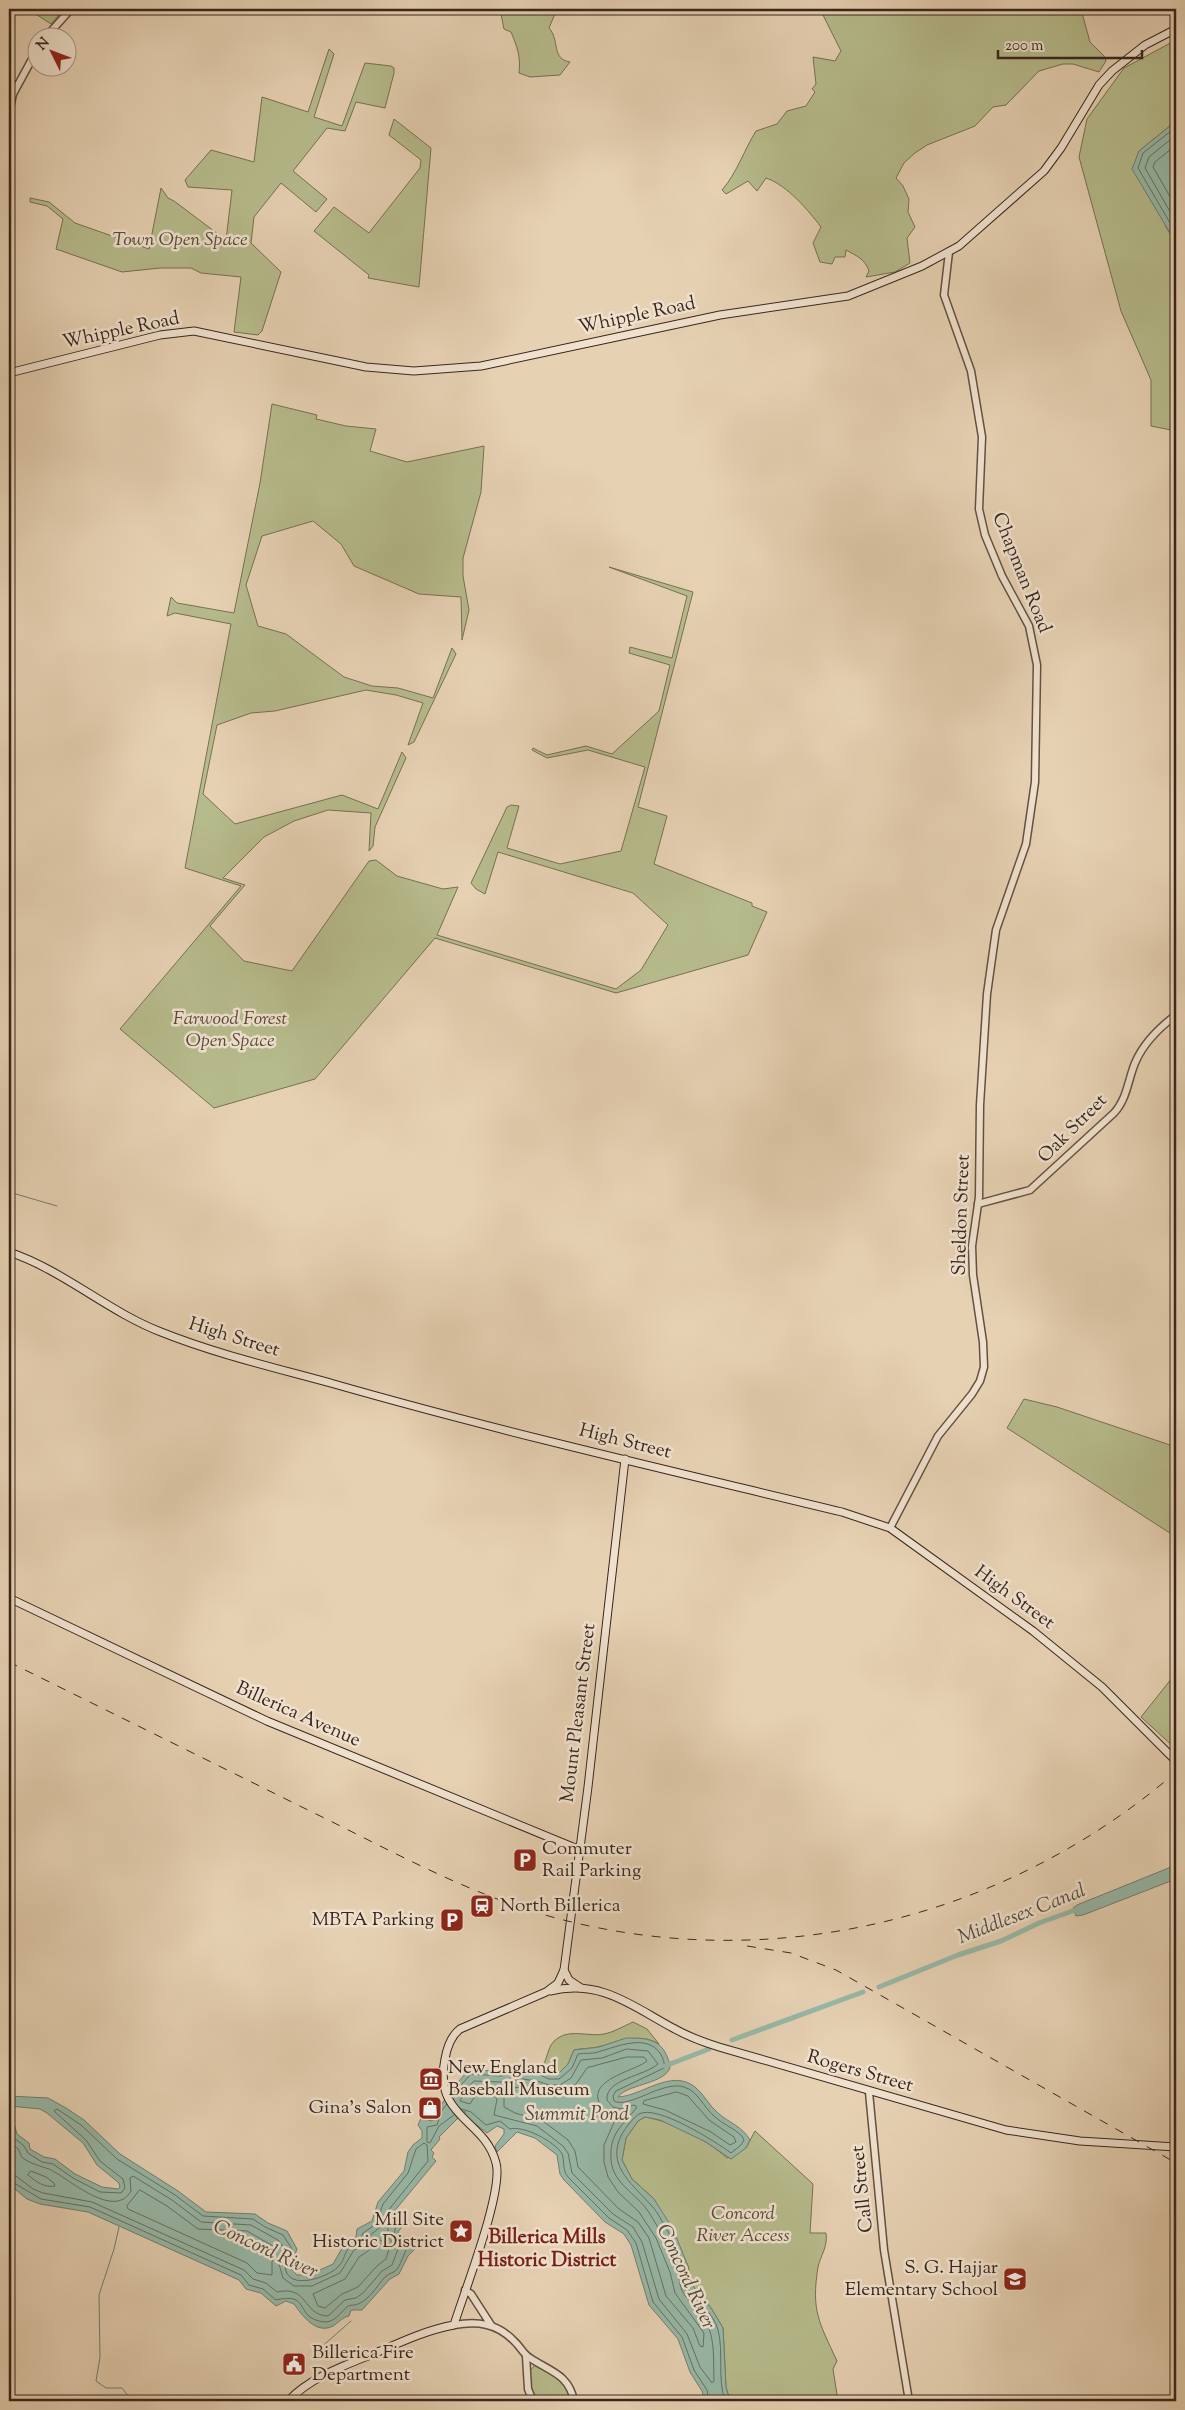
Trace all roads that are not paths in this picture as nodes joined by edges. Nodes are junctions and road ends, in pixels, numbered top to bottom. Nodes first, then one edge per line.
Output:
1 (71, 9) edge
2 (54, 28) edge
3 (1176, 29) edge
4 (28, 66) edge
5 (9, 113) edge
6 (949, 252) junction
7 (9, 373) edge
8 (1014, 879) joint
9 (1176, 1015) edge
10 (978, 1204) junction
11 (9, 1252) edge
12 (625, 1459) junction
13 (890, 1528) junction
14 (9, 1598) edge
15 (1175, 1760) edge
16 (580, 1850) junction
17 (564, 1970) junction
18 (583, 1990) junction
19 (546, 1992) junction
20 (869, 2092) junction
21 (1176, 2147) edge
22 (465, 2290) junction
23 (454, 2325) junction
24 (491, 2325) junction
25 (526, 2356) junction
26 (288, 2401) edge
27 (532, 2401) edge
28 (574, 2401) edge
29 (909, 2401) edge

1 - 2 street
3 - 6 main road, Whipple Road
4 - 5 street
6 - 7 main road, Whipple Road
6 - 8 street, Chapman Road
8 - 10 street, Sheldon Street
9 - 10 street, Oak Street
10 - 13 street, Sheldon Street
11 - 12 main road, High Street
12 - 13 main road, High Street
12 - 16 main road, Mount Pleasant Street
13 - 15 main road, High Street
14 - 16 main road, Billerica Avenue
16 - 17 main road, Mount Pleasant Street
17 - 18 main road
17 - 19 main road, Mount Pleasant Street
18 - 19 main road, Rogers Street
18 - 20 main road, Rogers Street
19 - 22 main road
20 - 21 main road, Rogers Street
20 - 29 street, Call Street
22 - 23 main road
22 - 24 street
23 - 24 street
23 - 26 main road
24 - 25 street
25 - 27 street
25 - 28 street

